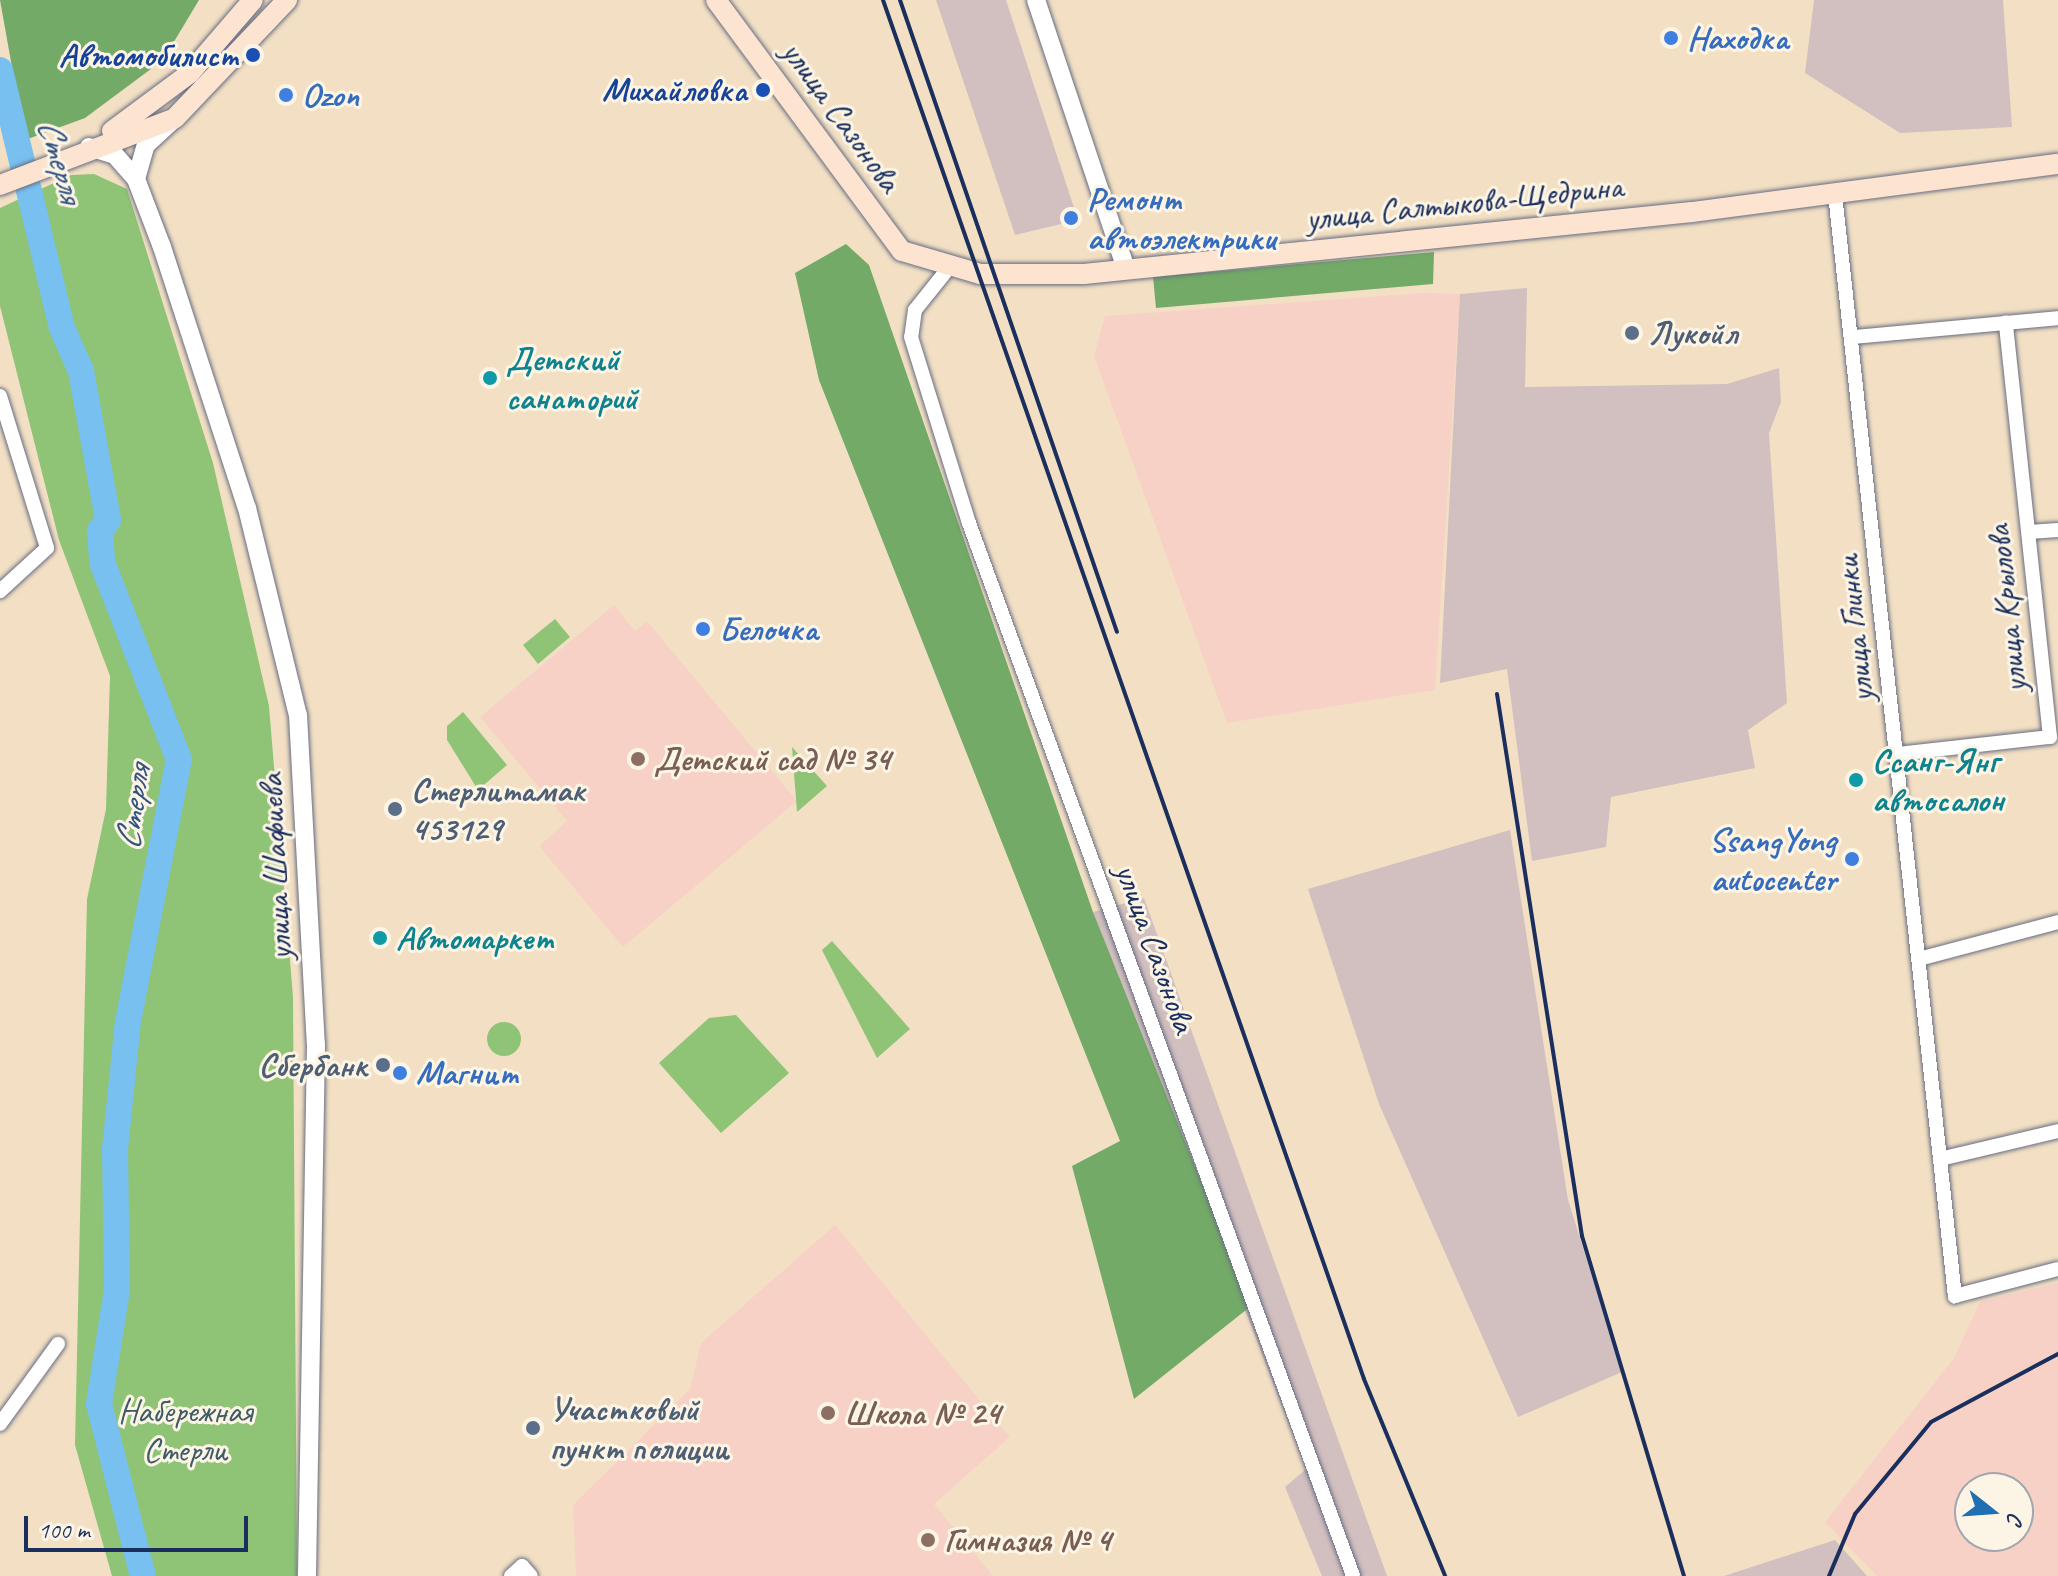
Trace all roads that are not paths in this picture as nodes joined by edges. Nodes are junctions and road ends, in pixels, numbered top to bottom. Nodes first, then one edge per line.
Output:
1 (253, 0) edge
2 (287, 0) edge
3 (716, 0) edge
4 (1036, 0) edge
5 (190, 73) junction
6 (209, 87) junction
7 (175, 118) junction
8 (89, 147) junction
9 (2058, 164) edge
10 (136, 179) junction
11 (0, 185) edge
12 (1835, 194) junction
13 (888, 233) joint
14 (1126, 269) junction
15 (947, 270) junction
16 (2058, 318) edge
17 (2006, 322) junction
18 (1854, 337) junction
19 (0, 396) edge
20 (2058, 530) edge
21 (2029, 532) junction
22 (0, 591) edge
23 (1898, 754) junction
24 (2058, 922) edge
25 (1919, 959) junction
26 (2058, 1131) edge
27 (1940, 1159) junction
28 (2058, 1269) edge
29 (58, 1344) dead end
30 (0, 1424) edge
31 (307, 1576) edge
32 (511, 1576) edge
33 (531, 1576) edge
34 (1353, 1576) edge

1 - 5 main road
2 - 6 main road
3 - 13 main road, улица Сазонова
4 - 14 street
5 - 6 street
5 - 8 main road
6 - 7 main road
7 - 8 main road
7 - 10 street
8 - 10 street
8 - 11 main road
9 - 12 main road, улица Салтыкова-Щедрина
10 - 31 street, улица Шафиева
12 - 14 main road, улица Салтыкова-Щедрина
12 - 18 street, улица Глинки
13 - 15 main road, улица Салтыкова-Щедрина
14 - 15 main road, улица Салтыкова-Щедрина
15 - 34 street, улица Сазонова
16 - 17 street
17 - 18 street
17 - 21 street, улица Крылова
18 - 23 street, улица Глинки
19 - 22 street
20 - 21 street
21 - 23 street, улица Крылова
23 - 25 street, улица Глинки
24 - 25 street
25 - 27 street, улица Глинки
26 - 27 street
27 - 28 street, улица Глинки
29 - 30 street
32 - 33 street

